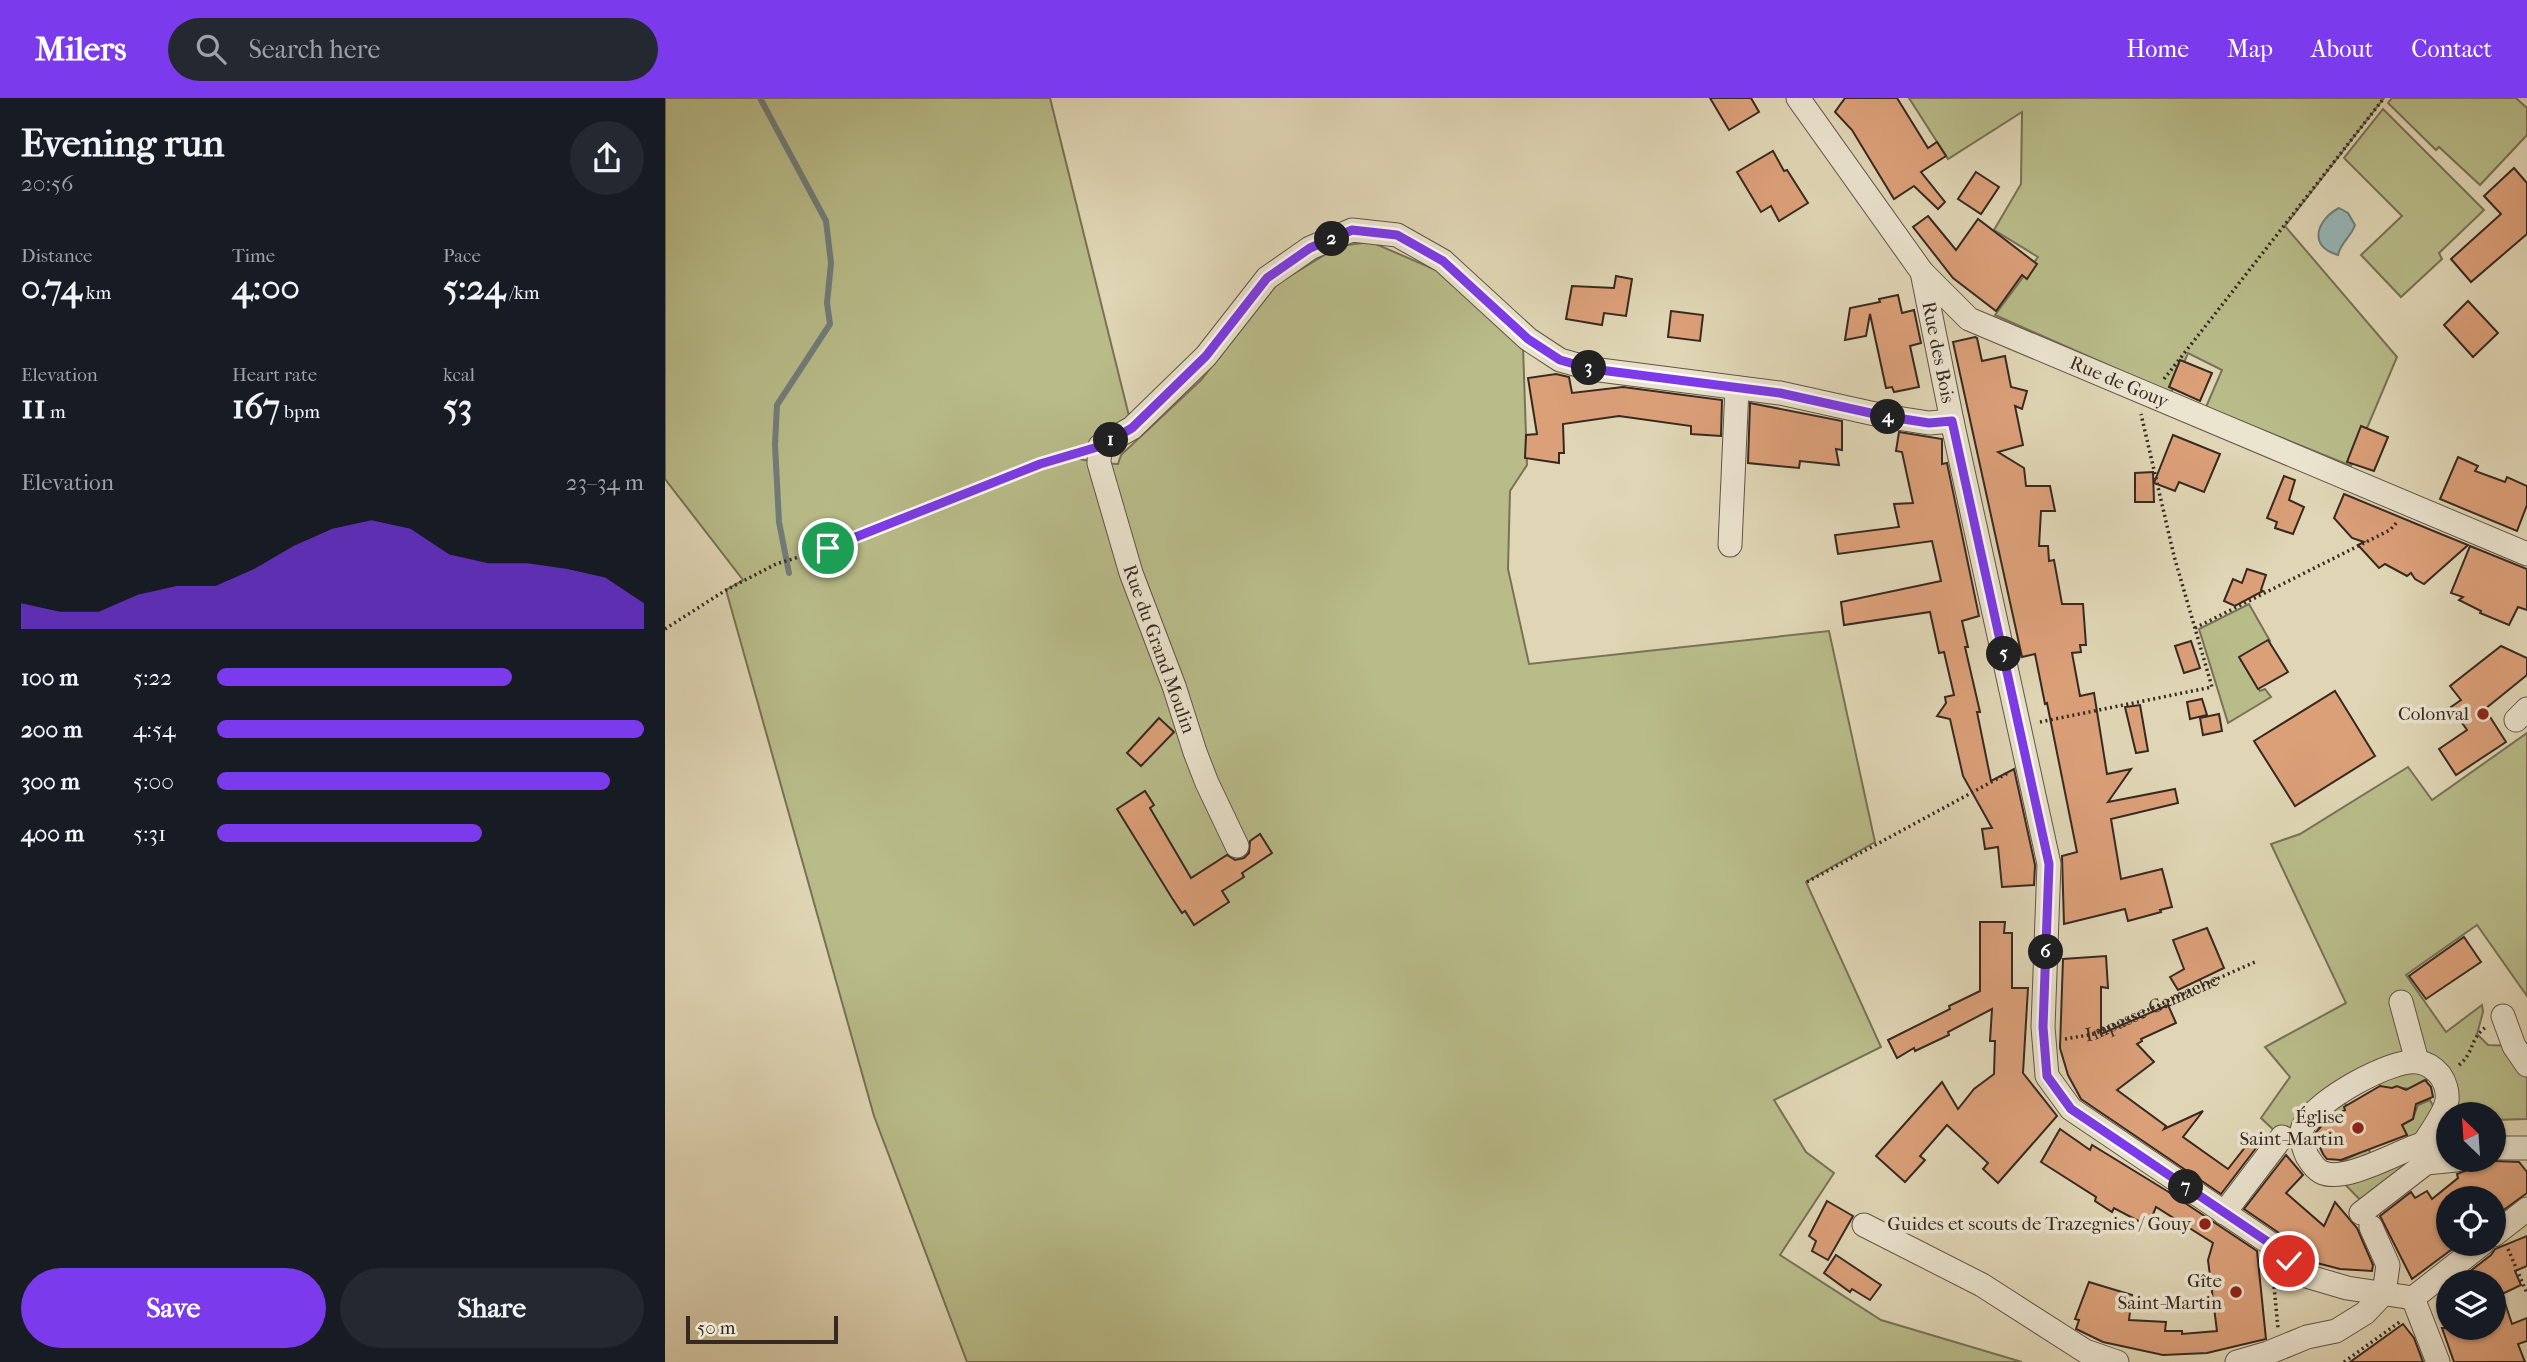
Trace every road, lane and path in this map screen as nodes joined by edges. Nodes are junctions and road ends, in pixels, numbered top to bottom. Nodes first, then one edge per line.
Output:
1 (1798, 98) edge
2 (2383, 98) edge
3 (1923, 272) junction
4 (1737, 388) junction
5 (2151, 395) junction
6 (1952, 421) junction
7 (1101, 446) junction
8 (2409, 505) junction
9 (1730, 545) dead end
10 (2527, 554) edge
11 (2195, 628) junction
12 (665, 629) edge
13 (2021, 726) junction
14 (2028, 762) junction
15 (1237, 846) dead end
16 (1807, 882) dead end
17 (2257, 961) dead end
18 (2401, 1002) dead end
19 (2503, 1016) joint
20 (2045, 1044) junction
21 (2417, 1061) junction
22 (2527, 1065) edge
23 (2442, 1078) junction
24 (2281, 1137) dead end
25 (2424, 1143) junction
26 (2436, 1144) edge
27 (2527, 1147) edge
28 (2506, 1148) edge
29 (2436, 1162) edge
30 (2527, 1209) edge
31 (2224, 1213) junction
32 (1864, 1225) dead end
33 (2506, 1226) edge
34 (2271, 1244) junction
35 (2467, 1256) edge
36 (2504, 1256) edge
37 (2384, 1293) junction
38 (2527, 1293) edge
39 (2413, 1298) junction
40 (2282, 1347) junction
41 (2117, 1362) edge
42 (2237, 1362) edge
43 (2344, 1362) edge
44 (2438, 1362) edge

1 - 3 street, Rue de Gouy
2 - 5 path
3 - 5 street, Rue de Gouy
3 - 6 street, Rue des Bois
4 - 6 street
4 - 7 street
4 - 9 street
5 - 8 street, Rue de Gouy
5 - 11 path
6 - 13 street, Rue des Bois
7 - 12 path
7 - 15 street, Rue du Grand Moulin
8 - 10 street, Rue de Gouy
8 - 11 path
11 - 13 path
13 - 14 street, Rue des Bois
14 - 16 path
14 - 20 street, Rue des Bois
17 - 20 path, Impasse Gamache
18 - 21 street
19 - 22 street
19 - 23 path
20 - 31 street, Rue des Bois
21 - 23 street
21 - 25 street
23 - 25 street
24 - 31 street
25 - 26 street
27 - 28 street
29 - 37 street
30 - 33 street
31 - 34 street, Rue des Bois
32 - 41 street
34 - 37 street, Rue des Bois
34 - 40 path
35 - 39 street
36 - 38 path
37 - 39 street, Rue des Bois
37 - 40 street
39 - 43 path
39 - 44 street
40 - 42 street

